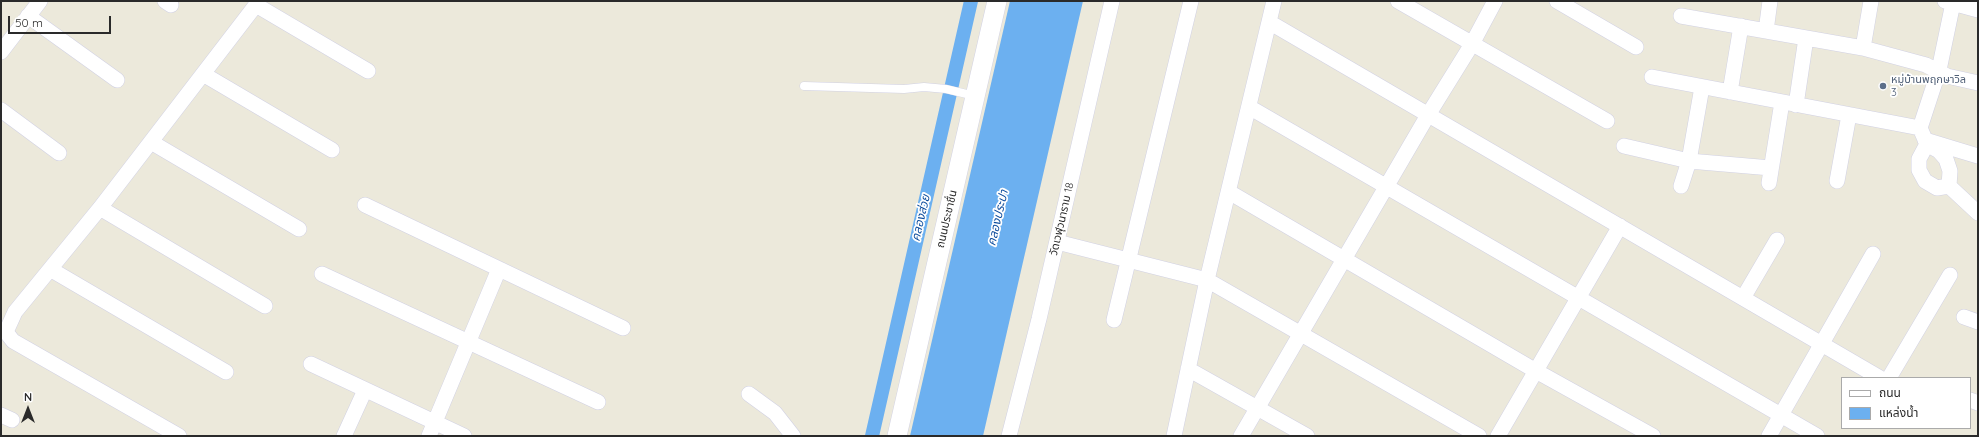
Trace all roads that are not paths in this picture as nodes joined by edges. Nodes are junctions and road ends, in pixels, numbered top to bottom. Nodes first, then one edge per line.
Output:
1 (40, 1) edge
2 (997, 1) edge
3 (1112, 1) edge
4 (1191, 1) edge
5 (1274, 1) edge
6 (1398, 1) edge
7 (1495, 1) edge
8 (1557, 1) edge
9 (1770, 1) edge
10 (1872, 1) edge
11 (257, 3) edge
12 (1961, 4) edge
13 (28, 16) junction
14 (1680, 16) dead end
15 (1269, 22) junction
16 (1741, 26) junction
17 (1766, 31) junction
18 (1806, 38) junction
19 (1472, 44) junction
20 (1636, 47) dead end
21 (1863, 48) junction
22 (1, 52) edge
23 (1939, 70) junction
24 (368, 71) dead end
25 (203, 74) junction
26 (1652, 77) dead end
27 (117, 80) dead end
28 (1978, 83) edge
29 (804, 86) dead end
30 (1702, 87) junction
31 (1730, 92) junction
32 (975, 96) junction
33 (1789, 103) junction
34 (1248, 107) junction
35 (1, 110) edge
36 (1428, 115) junction
37 (1849, 115) junction
38 (1607, 121) dead end
39 (1924, 137) junction
40 (151, 142) junction
41 (1624, 146) dead end
42 (332, 150) dead end
43 (59, 153) dead end
44 (1978, 156) edge
45 (1689, 162) junction
46 (1837, 181) dead end
47 (1386, 186) junction
48 (1681, 186) dead end
49 (1952, 189) junction
50 (1229, 192) junction
51 (365, 205) dead end
52 (100, 208) junction
53 (1978, 213) edge
54 (1620, 226) junction
55 (299, 228) dead end
56 (1777, 240) dead end
57 (1057, 242) junction
58 (1872, 254) dead end
59 (1344, 259) junction
60 (1129, 260) junction
61 (50, 269) junction
62 (498, 269) junction
63 (322, 274) dead end
64 (1950, 275) dead end
65 (1207, 280) junction
66 (1578, 298) junction
67 (1743, 298) junction
68 (265, 306) dead end
69 (1114, 320) dead end
70 (623, 328) dead end
71 (1301, 333) junction
72 (469, 342) junction
73 (1821, 344) junction
74 (311, 364) dead end
75 (1188, 369) junction
76 (1536, 371) junction
77 (226, 372) dead end
78 (1878, 377) edge
79 (1890, 377) edge
80 (365, 390) junction
81 (749, 394) dead end
82 (598, 402) dead end
83 (1258, 408) junction
84 (1782, 416) junction
85 (432, 429) edge
86 (179, 436) edge
87 (344, 436) edge
88 (464, 436) edge
89 (793, 436) edge
90 (898, 436) edge
91 (1009, 436) edge
92 (1174, 436) edge
93 (1241, 436) edge
94 (1306, 436) edge
95 (1479, 436) edge
96 (1498, 436) edge
97 (1653, 436) edge
98 (1769, 436) edge
99 (1817, 436) edge

1 - 13 street
2 - 32 street, ถนนประชาชื่น
3 - 57 street, วัดเวฬุวนาราม 18
4 - 60 street
5 - 15 street
6 - 19 street
7 - 19 street
8 - 20 street
9 - 17 street
10 - 21 street
11 - 24 street
11 - 25 street
12 - 23 street
13 - 22 street
13 - 27 street
14 - 16 street
15 - 34 street
15 - 36 street
16 - 17 street
16 - 31 street
17 - 18 street
18 - 21 street
18 - 33 street
19 - 36 street
19 - 38 street
21 - 23 street
23 - 28 street
23 - 39 street
25 - 40 street
25 - 42 street
26 - 30 street
29 - 32 lane
30 - 31 street
30 - 45 street
31 - 33 street
32 - 90 street, ถนนประชาชื่น
33 - 37 street
33 - 45 street
34 - 47 street
34 - 50 street
35 - 43 street
36 - 47 street
36 - 54 street
37 - 39 street
37 - 46 street
39 - 44 street
39 - 49 street
39 - 49 street
40 - 52 street
40 - 55 street
41 - 45 street
45 - 48 street
47 - 59 street
47 - 66 street
49 - 53 street
50 - 59 street
50 - 65 street
51 - 62 street
52 - 61 street
52 - 68 street
54 - 66 street
54 - 67 street
56 - 67 street
57 - 60 street
57 - 91 street, วัดเวฬุวนาราม 18
58 - 73 street
59 - 71 street
59 - 76 street
60 - 65 street
60 - 69 street
61 - 77 street
61 - 86 street
62 - 70 street
62 - 72 street
63 - 72 street
64 - 79 street
65 - 71 street
65 - 75 street
66 - 76 street
66 - 84 street
67 - 73 street
71 - 83 street
71 - 95 street
72 - 82 street
72 - 85 street
73 - 78 street
73 - 84 street
74 - 80 street
75 - 83 street
75 - 92 street
76 - 96 street
76 - 97 street
80 - 85 street
80 - 87 street
81 - 89 street
83 - 93 street
83 - 94 street
84 - 98 street
84 - 99 street
85 - 88 street

